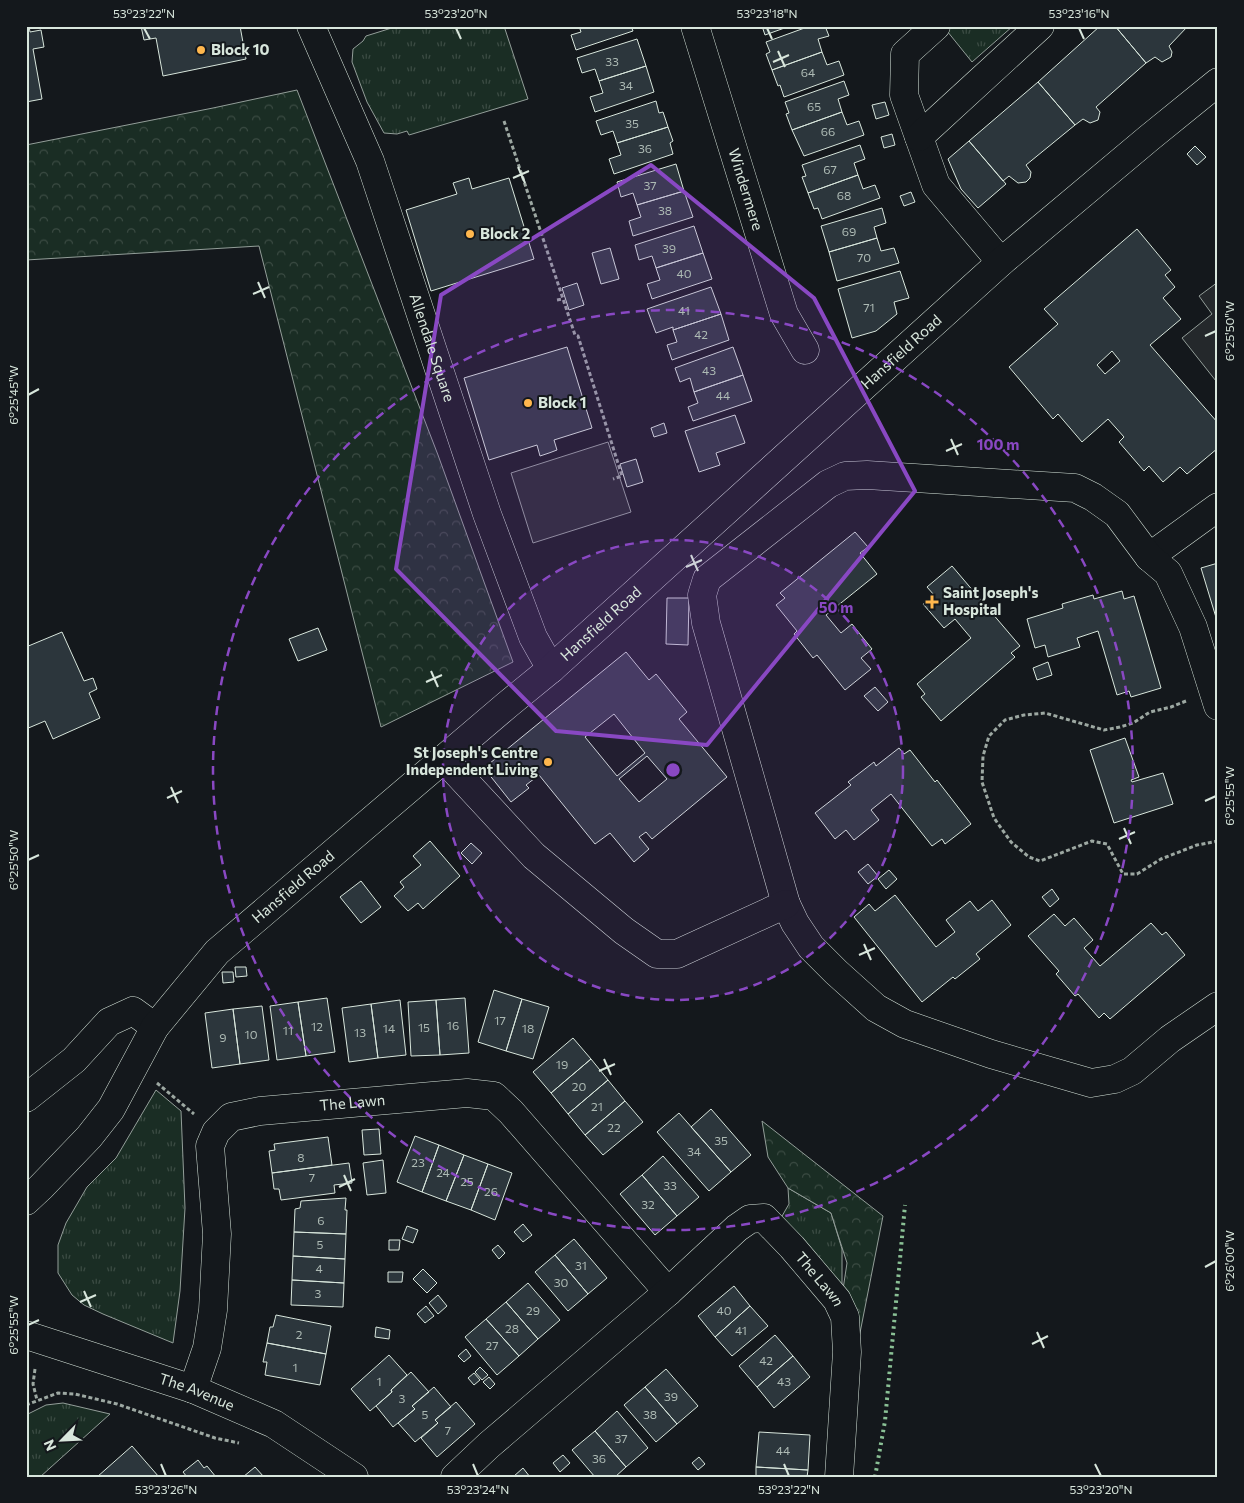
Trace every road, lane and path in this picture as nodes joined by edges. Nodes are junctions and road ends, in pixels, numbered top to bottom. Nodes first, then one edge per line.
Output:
1 (311, 26) edge
2 (695, 26) edge
3 (936, 26) edge
4 (1040, 26) edge
5 (1218, 82) edge
6 (504, 121) dead end
7 (919, 137) junction
8 (1001, 262) junction
9 (563, 299) junction
10 (557, 300) dead end
11 (805, 350) dead end
12 (612, 479) dead end
13 (1218, 507) edge
14 (1149, 557) junction
15 (551, 669) junction
16 (1216, 699) edge
17 (444, 759) junction
18 (1218, 841) edge
19 (786, 904) junction
20 (1218, 1006) edge
21 (155, 1027) junction
22 (134, 1066) junction
23 (26, 1098) edge
24 (216, 1132) junction
25 (26, 1201) edge
26 (668, 1292) junction
27 (26, 1335) edge
28 (193, 1389) junction
29 (26, 1405) edge
30 (241, 1444) dead end
31 (354, 1477) edge
32 (456, 1477) edge
33 (839, 1477) edge

1 - 15 street, Allendale Square
2 - 11 street, Windermere
3 - 7 street
4 - 7 street
5 - 8 street, Hansfield Road
6 - 9 path
7 - 8 street
8 - 15 street, Hansfield Road
9 - 10 path
9 - 12 path
13 - 14 street
14 - 16 street
14 - 19 street
15 - 17 street, Hansfield Road
16 - 18 path
17 - 19 street
17 - 21 street, Hansfield Road
19 - 20 street
21 - 22 street, Hansfield Road
21 - 23 street
22 - 24 path
22 - 25 street, Hansfield Road
24 - 26 street, The Lawn
24 - 28 street
26 - 32 street, The Lawn
26 - 33 street, The Lawn
27 - 28 street, The Avenue
28 - 31 street, The Avenue
29 - 30 path

